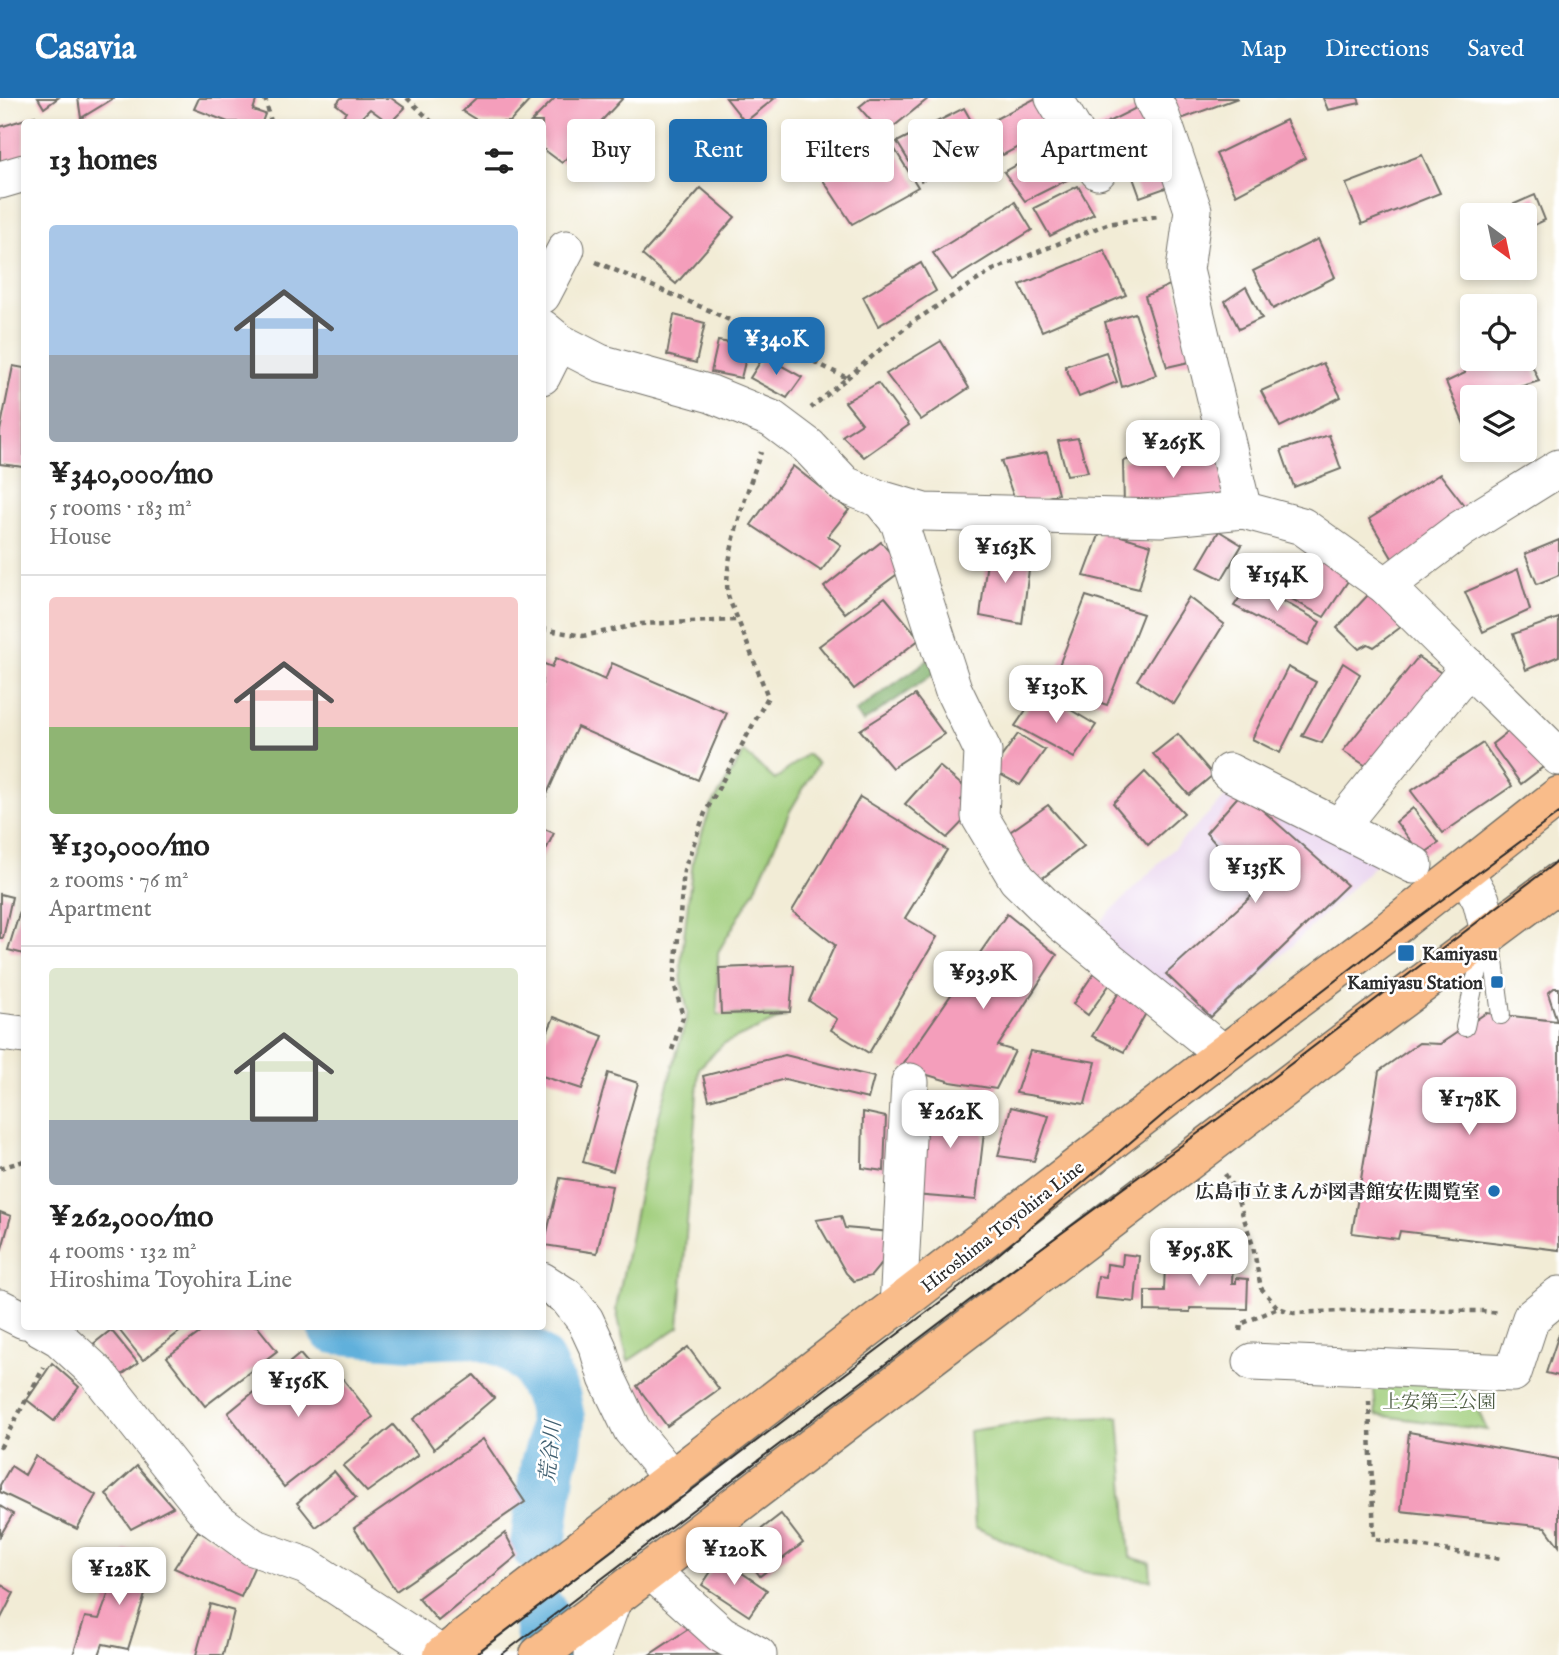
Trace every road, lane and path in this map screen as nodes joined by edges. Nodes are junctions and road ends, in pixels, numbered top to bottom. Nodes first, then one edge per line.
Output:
1 (265, 98) edge
2 (407, 98) edge
3 (1054, 98) edge
4 (1152, 98) edge
5 (270, 119) edge
6 (429, 119) edge
7 (1067, 119) edge
8 (21, 174) edge
9 (0, 180) edge
10 (1193, 210) junction
11 (566, 248) joint
12 (546, 287) edge
13 (551, 335) edge
14 (546, 358) edge
15 (847, 378) junction
16 (772, 419) junction
17 (1559, 468) edge
18 (880, 499) junction
19 (1243, 510) junction
20 (1386, 586) junction
21 (738, 620) junction
22 (546, 630) edge
23 (1469, 667) junction
24 (1559, 757) edge
25 (1229, 772) dead end
26 (1559, 796) edge
27 (1339, 827) junction
28 (1414, 865) dead end
29 (1465, 871) junction
30 (1559, 882) edge
31 (1490, 935) junction
32 (1501, 1015) dead end
33 (1465, 1027) dead end
34 (0, 1032) edge
35 (21, 1035) edge
36 (672, 1050) dead end
37 (1224, 1054) junction
38 (910, 1082) dead end
39 (1208, 1146) junction
40 (21, 1162) edge
41 (0, 1168) edge
42 (546, 1283) edge
43 (1559, 1295) edge
44 (898, 1307) junction
45 (0, 1308) edge
46 (21, 1318) edge
47 (1531, 1318) junction
48 (48, 1332) edge
49 (1252, 1362) dead end
50 (1367, 1366) junction
51 (0, 1448) edge
52 (673, 1480) junction
53 (1501, 1559) dead end
54 (650, 1570) junction
55 (613, 1599) junction
56 (443, 1655) edge
57 (540, 1655) edge
58 (593, 1655) edge
59 (758, 1655) edge

1 - 5 path
2 - 6 path
3 - 7 street
4 - 10 street
8 - 9 street
10 - 15 path
10 - 19 street
11 - 12 street
11 - 15 path
13 - 14 street
13 - 16 street
15 - 16 path
16 - 18 street
16 - 21 path
17 - 20 street
18 - 19 street
18 - 37 street
19 - 20 street
20 - 23 street
21 - 22 path
21 - 36 path
23 - 24 street
23 - 27 street
25 - 27 street
26 - 29 main road, Hiroshima Toyohira Line
27 - 28 street
29 - 31 street
29 - 37 main road, Hiroshima Toyohira Line
30 - 31 main road
31 - 32 lane
31 - 33 lane
31 - 39 main road
34 - 35 street
37 - 44 main road, Hiroshima Toyohira Line
38 - 44 street
39 - 47 path
39 - 54 main road
40 - 41 path
42 - 52 street
43 - 47 street
44 - 52 main road, Hiroshima Toyohira Line
45 - 46 street
47 - 50 street
48 - 51 path
48 - 56 street
49 - 50 street
50 - 53 path
52 - 56 main road, Hiroshima Toyohira Line
54 - 55 main road
54 - 59 street
55 - 57 main road
55 - 58 street

